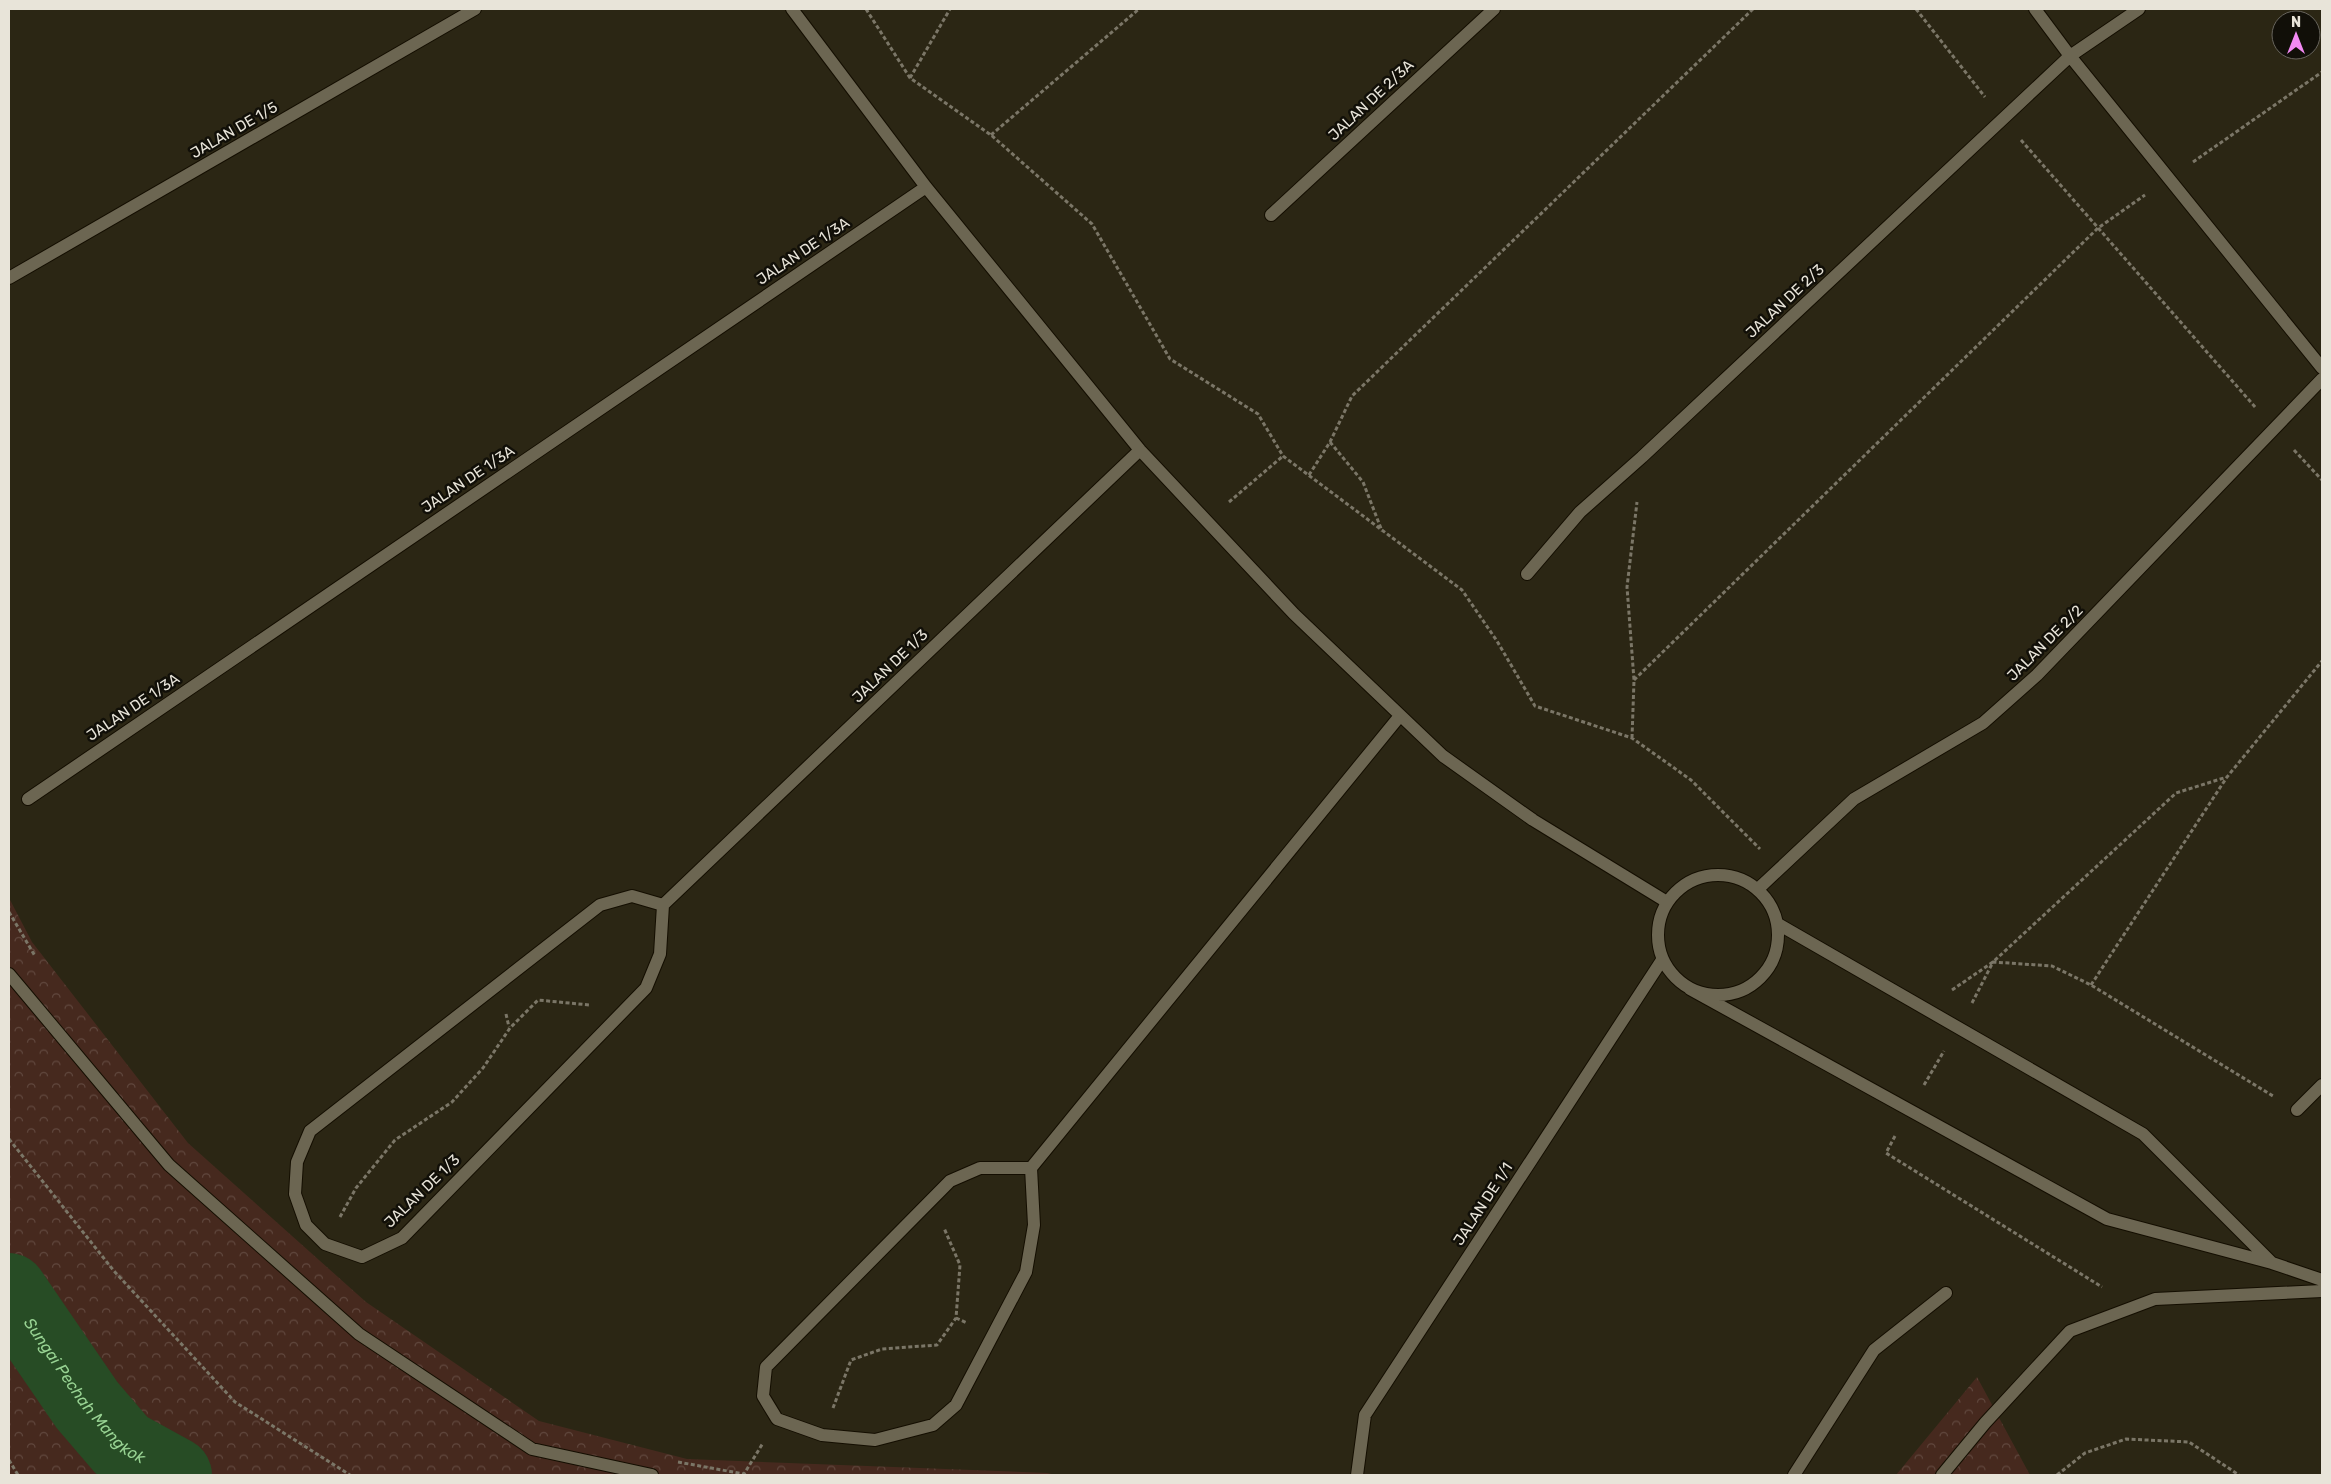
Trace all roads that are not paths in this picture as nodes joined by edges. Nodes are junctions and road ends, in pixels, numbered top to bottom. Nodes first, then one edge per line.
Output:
1 (474, 9) edge
2 (792, 9) edge
3 (1494, 9) edge
4 (2035, 9) edge
5 (2139, 9) edge
6 (2070, 56) junction
7 (926, 187) junction
8 (1271, 215) dead end
9 (9, 278) edge
10 (2322, 368) edge
11 (2322, 379) edge
12 (1140, 450) junction
13 (1527, 574) dead end
14 (1400, 717) junction
15 (28, 798) dead end
16 (1758, 889) junction
17 (1667, 902) junction
18 (663, 905) junction
19 (1778, 924) junction
20 (1662, 960) junction
21 (9, 974) edge
22 (1690, 989) junction
23 (2322, 1085) edge
24 (2297, 1110) dead end
25 (1031, 1168) junction
26 (2272, 1263) junction
27 (2322, 1280) edge
28 (2322, 1292) edge
29 (1946, 1293) dead end
30 (652, 1475) edge
31 (1357, 1475) edge
32 (1794, 1475) edge
33 (1942, 1475) edge

1 - 9 street, JALAN DE 1/5
2 - 7 street
3 - 8 street, JALAN DE 2/3A
4 - 6 street
5 - 6 street, JALAN DE 2/3
6 - 10 street
6 - 13 street, JALAN DE 2/3
7 - 12 street
7 - 15 street, JALAN DE 1/3A
11 - 16 street, JALAN DE 2/2
12 - 14 street
12 - 18 street, JALAN DE 1/3
14 - 17 street
14 - 25 street
16 - 17 street
16 - 19 street
17 - 20 street
18 - 18 street, JALAN DE 1/3
19 - 22 street
19 - 26 street
20 - 22 street
20 - 31 street, JALAN DE 1/1
21 - 30 street
22 - 26 street
23 - 24 street
25 - 25 street
26 - 27 street
28 - 33 street
29 - 32 street

